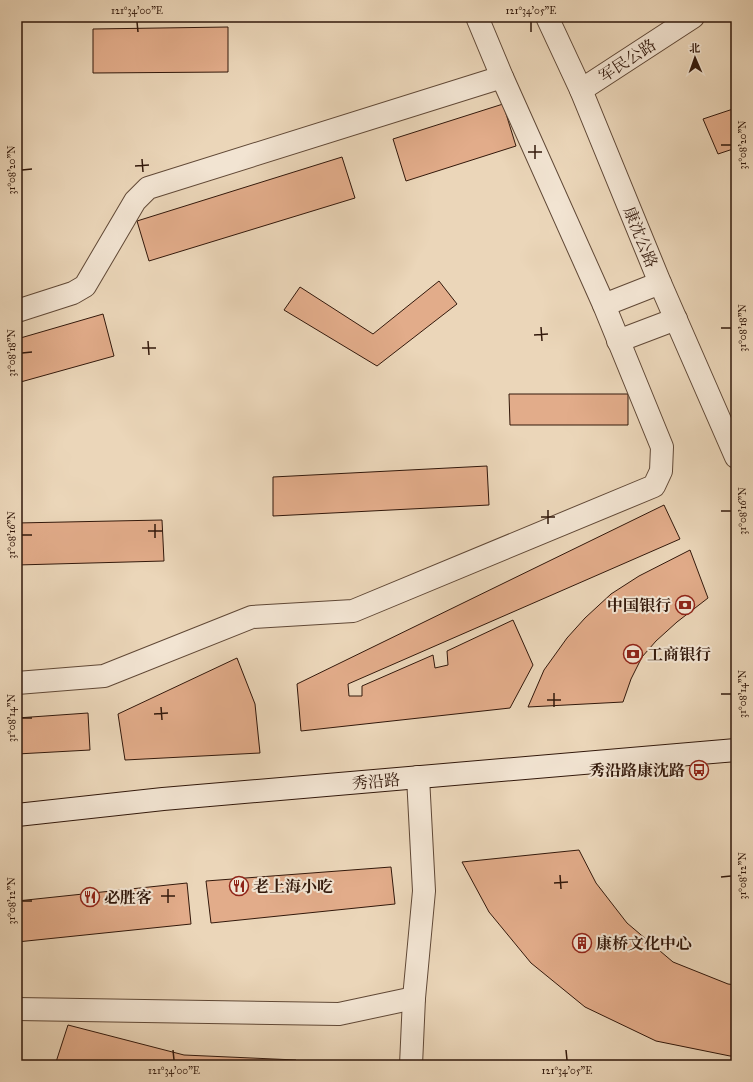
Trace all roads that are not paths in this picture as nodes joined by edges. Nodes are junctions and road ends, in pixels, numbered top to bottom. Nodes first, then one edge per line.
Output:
1 (477, 17) edge
2 (547, 17) edge
3 (693, 17) edge
4 (502, 77) junction
5 (581, 90) junction
6 (660, 283) junction
7 (604, 305) junction
8 (17, 311) edge
9 (676, 319) junction
10 (618, 341) junction
11 (736, 457) edge
12 (17, 683) edge
13 (736, 750) edge
14 (418, 777) junction
15 (17, 815) edge
16 (414, 998) junction
17 (17, 1009) edge
18 (411, 1065) edge

1 - 4 street
2 - 5 street, 康沈公路
3 - 5 street, 军民公路
4 - 7 street
4 - 8 street
5 - 6 street, 康沈公路
6 - 7 street
6 - 9 street, 康沈公路
7 - 10 street
9 - 10 street
9 - 11 street, 康沈公路
10 - 12 street
13 - 14 street, 秀沿路
14 - 15 street, 秀沿路
14 - 16 street
16 - 17 street
16 - 18 street

